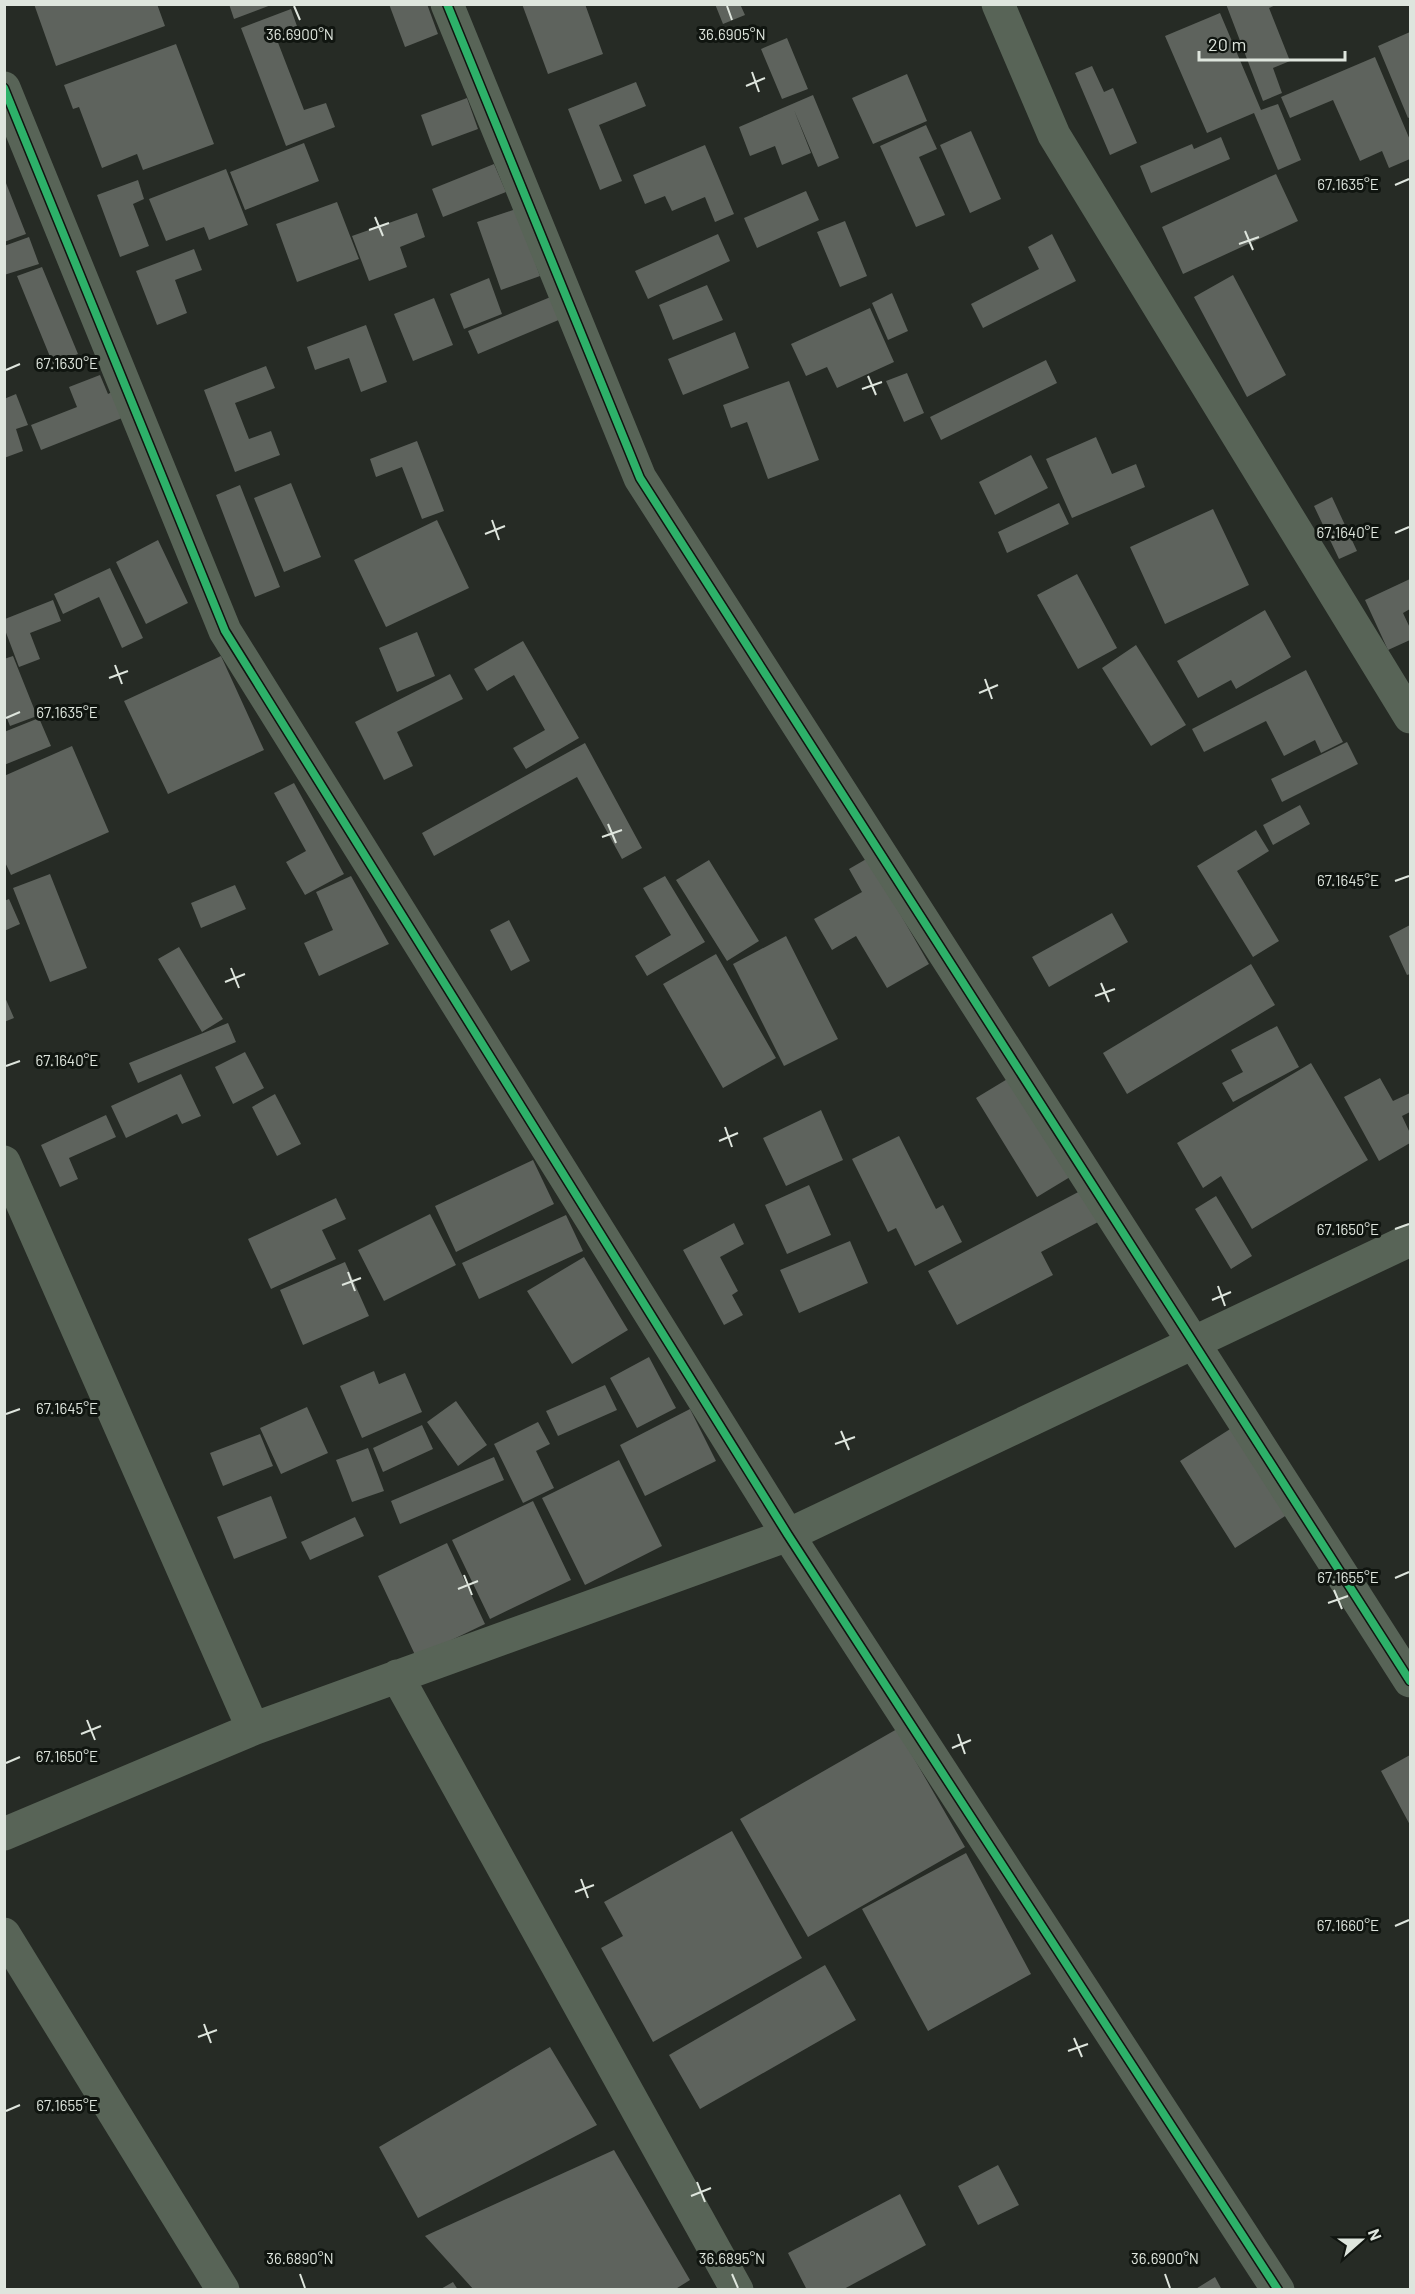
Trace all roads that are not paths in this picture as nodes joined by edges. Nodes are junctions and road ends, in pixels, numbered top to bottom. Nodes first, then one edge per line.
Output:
1 (447, 4) edge
2 (998, 4) edge
3 (4, 88) edge
4 (1410, 717) edge
5 (4, 1162) edge
6 (1410, 1240) edge
7 (1193, 1343) junction
8 (788, 1535) junction
9 (398, 1676) junction
10 (1410, 1681) edge
11 (253, 1729) junction
12 (4, 1834) edge
13 (4, 1934) edge
14 (223, 2289) edge
15 (737, 2289) edge
16 (1278, 2289) edge

1 - 7 street
2 - 4 street
3 - 8 street
5 - 11 street
6 - 7 street
7 - 8 street
7 - 10 street
8 - 9 street
8 - 16 street
9 - 11 street
9 - 15 street
11 - 12 street
13 - 14 street

